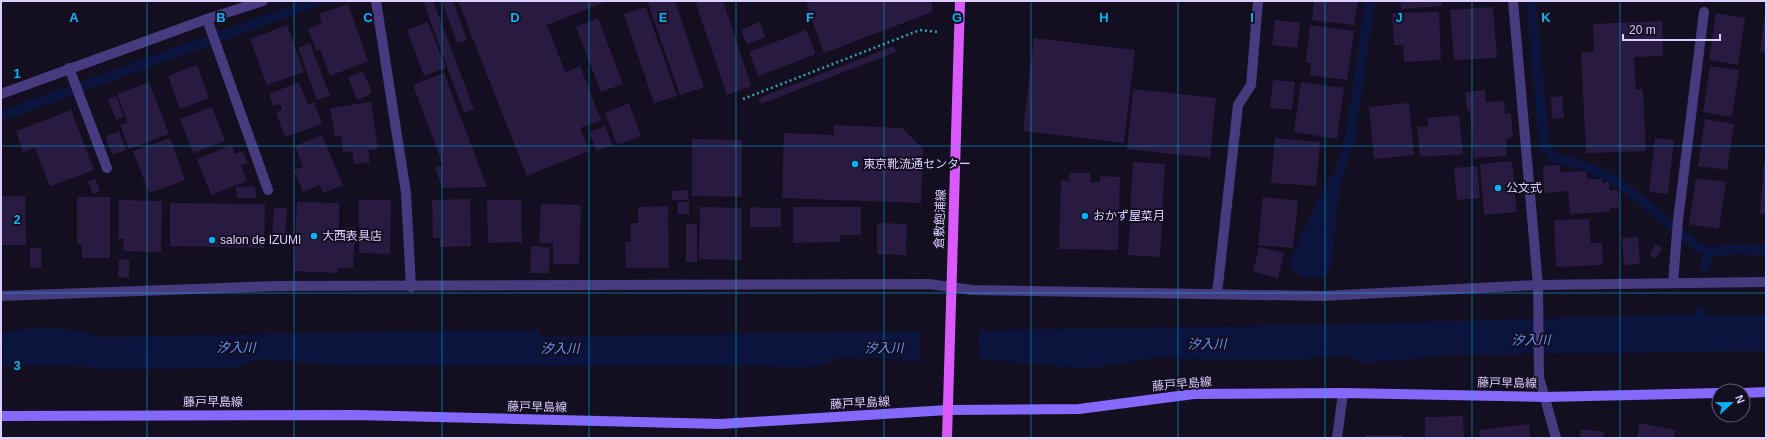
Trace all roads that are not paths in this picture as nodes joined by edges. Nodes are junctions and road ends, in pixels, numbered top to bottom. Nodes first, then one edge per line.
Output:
1 (263, 1) edge
2 (376, 1) edge
3 (960, 1) edge
4 (1258, 1) edge
5 (1513, 1) edge
6 (1704, 12) dead end
7 (207, 19) junction
8 (69, 68) junction
9 (1, 94) edge
10 (107, 168) dead end
11 (268, 190) dead end
12 (1766, 282) edge
13 (1673, 283) junction
14 (1538, 285) junction
15 (411, 287) junction
16 (950, 287) junction
17 (1217, 294) junction
18 (1, 296) edge
19 (1766, 392) edge
20 (1343, 393) junction
21 (1711, 393) edge
22 (1751, 393) edge
23 (1545, 397) junction
24 (948, 410) junction
25 (1, 416) edge
26 (947, 438) edge
27 (1337, 438) edge
28 (1556, 438) edge

1 - 7 street
2 - 15 street
3 - 16 main road, 倉敷飽浦線
4 - 17 street
5 - 14 street
6 - 13 street
7 - 8 street
7 - 11 street
8 - 9 street
8 - 10 street
12 - 13 street
13 - 14 street
14 - 17 street
14 - 23 street
15 - 16 street
15 - 18 street
16 - 17 street
16 - 24 main road, 倉敷飽浦線
19 - 22 main road
20 - 23 main road, 藤戸早島線
20 - 24 main road, 藤戸早島線
20 - 27 street
21 - 23 main road, 藤戸早島線
23 - 28 street
24 - 25 main road, 藤戸早島線
24 - 26 main road, 倉敷飽浦線

